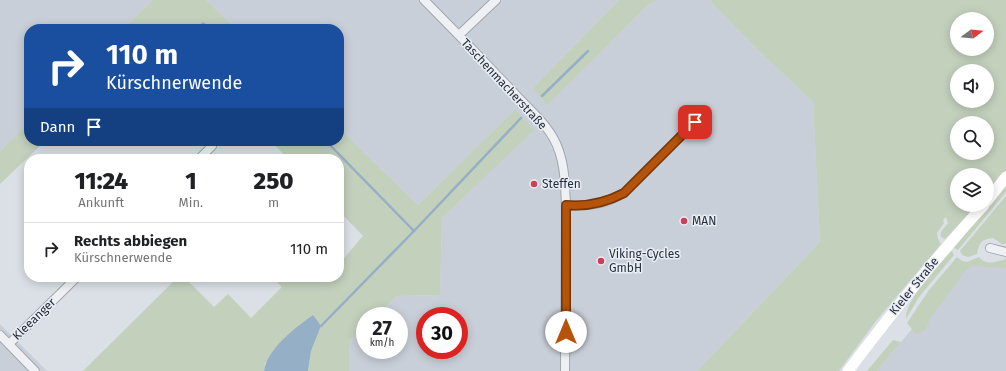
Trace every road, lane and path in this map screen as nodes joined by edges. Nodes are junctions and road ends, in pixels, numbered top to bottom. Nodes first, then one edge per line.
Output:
1 (424, 0) edge
2 (496, 0) edge
3 (459, 35) junction
4 (695, 122) dead end
5 (212, 146) dead end
6 (204, 154) edge
7 (1006, 177) edge
8 (994, 192) edge
9 (566, 205) junction
10 (978, 212) edge
11 (990, 248) dead end
12 (1006, 252) edge
13 (72, 282) edge
14 (0, 335) edge
15 (8, 344) junction
16 (35, 371) edge
17 (565, 371) edge
18 (848, 371) edge

1 - 3 street, Taschenmacherstraße
2 - 3 street
3 - 9 street, Taschenmacherstraße
4 - 9 street
5 - 6 street
7 - 8 main road
9 - 17 street, Taschenmacherstraße
10 - 18 main road, Kieler Straße
11 - 12 street
13 - 15 street, Kleeanger
14 - 15 street
15 - 16 street

